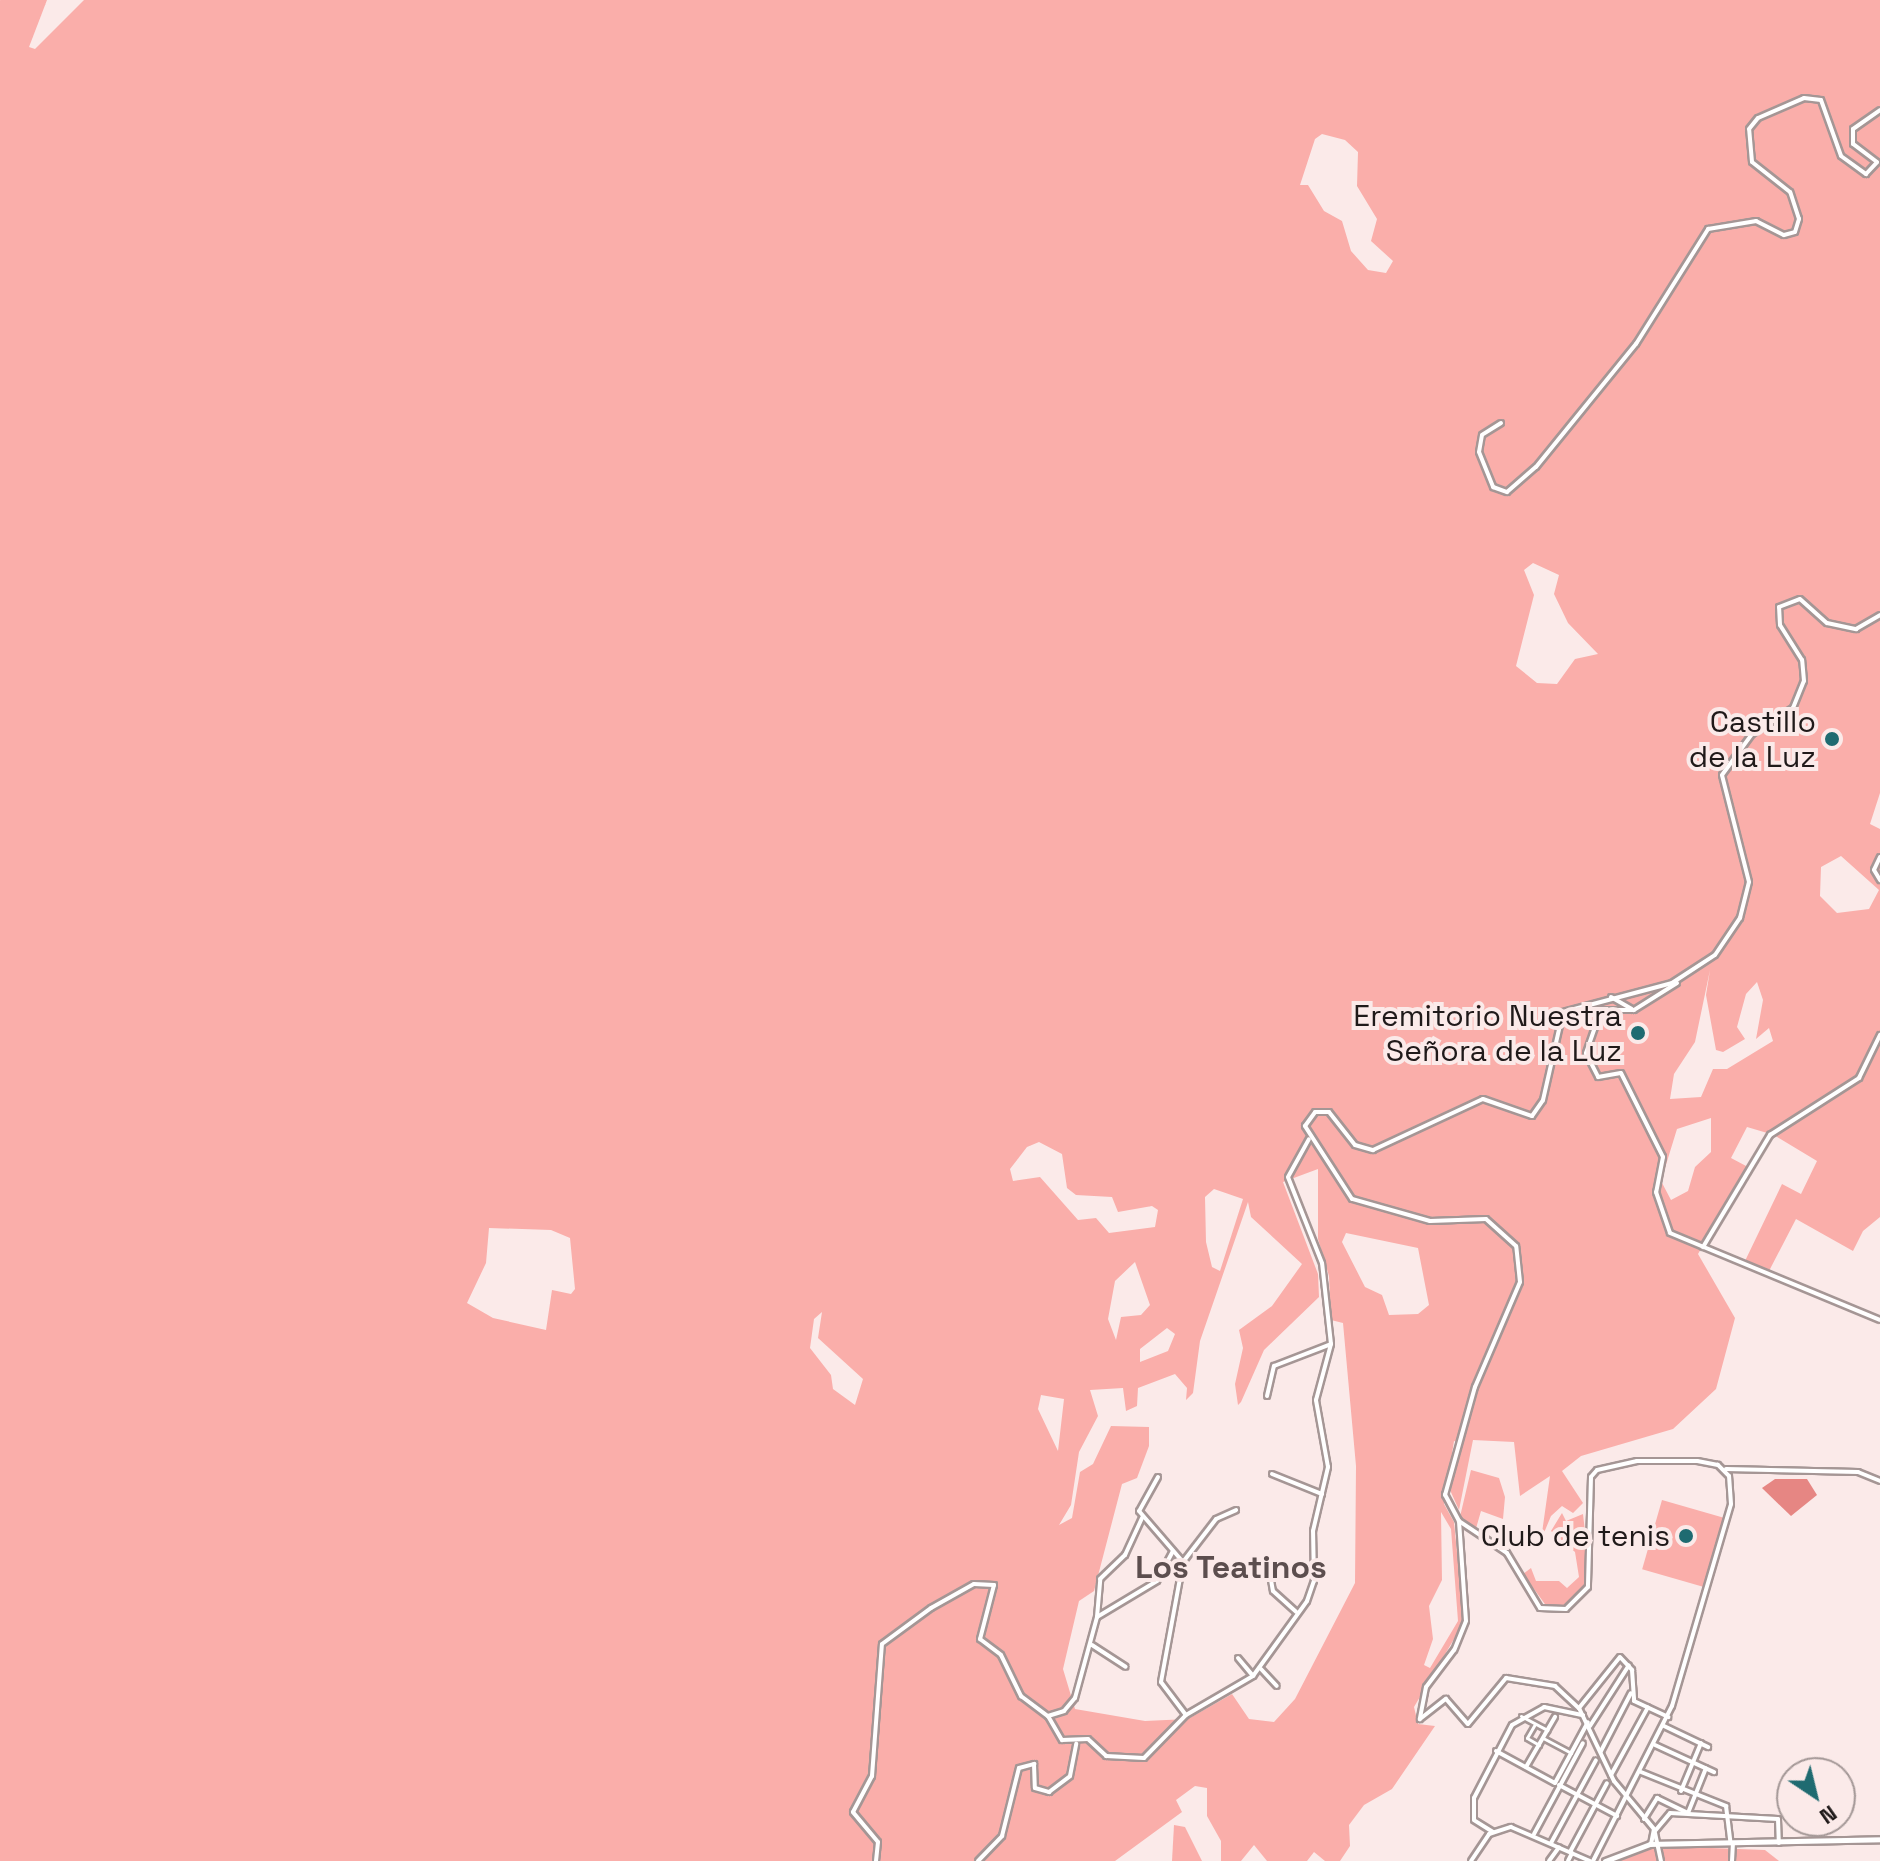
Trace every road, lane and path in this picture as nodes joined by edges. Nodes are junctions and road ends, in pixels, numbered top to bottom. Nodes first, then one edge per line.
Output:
1 (1880, 110) edge
2 (1501, 423) dead end
3 (1880, 615) edge
4 (1880, 857) edge
5 (1880, 880) edge
6 (1682, 979) junction
7 (1611, 997) junction
8 (1634, 1010) junction
9 (1880, 1035) edge
10 (1309, 1139) junction
11 (1703, 1247) junction
12 (1880, 1320) edge
13 (1331, 1344) junction
14 (1267, 1396) dead end
15 (1723, 1469) junction
16 (1272, 1474) dead end
17 (1158, 1477) dead end
18 (1880, 1481) edge
19 (1322, 1494) junction
20 (1236, 1510) dead end
21 (1142, 1517) junction
22 (1459, 1521) junction
23 (1173, 1551) junction
24 (1183, 1562) junction
25 (1271, 1580) dead end
26 (1296, 1612) junction
27 (1097, 1617) junction
28 (1092, 1645) junction
29 (1238, 1658) dead end
30 (1629, 1665) junction
31 (1126, 1667) dead end
32 (1261, 1669) junction
33 (1253, 1676) junction
34 (1277, 1686) dead end
35 (1631, 1693) junction
36 (1648, 1707) junction
37 (1579, 1708) junction
38 (1186, 1715) junction
39 (1584, 1715) junction
40 (1048, 1716) junction
41 (1521, 1716) junction
42 (1555, 1717) dead end
43 (1668, 1717) junction
44 (1535, 1724) junction
45 (1589, 1724) junction
46 (1664, 1726) junction
47 (1547, 1730) junction
48 (1543, 1738) junction
49 (1583, 1743) dead end
50 (1701, 1743) junction
51 (1076, 1744) junction
52 (1539, 1745) junction
53 (1655, 1745) junction
54 (1708, 1747) dead end
55 (1496, 1751) junction
56 (1601, 1751) junction
57 (1571, 1753) junction
58 (1596, 1760) dead end
59 (1692, 1762) junction
60 (1526, 1767) junction
61 (1706, 1768) junction
62 (1641, 1772) junction
63 (1714, 1772) dead end
64 (1611, 1776) junction
65 (1607, 1783) dead end
66 (1559, 1785) junction
67 (1681, 1791) junction
68 (1577, 1795) junction
69 (1695, 1796) junction
70 (1626, 1800) junction
71 (1596, 1805) junction
72 (1688, 1813) junction
73 (1617, 1816) junction
74 (1644, 1819) junction
75 (1728, 1821) junction
76 (1493, 1832) junction
77 (1655, 1832) junction
78 (1534, 1834) junction
79 (1880, 1839) edge
80 (1551, 1843) junction
81 (1779, 1843) junction
82 (1650, 1844) junction
83 (1661, 1844) junction
84 (1732, 1844) junction
85 (1559, 1847) junction
86 (1571, 1852) junction
87 (876, 1861) edge
88 (978, 1861) edge
89 (1471, 1861) edge
90 (1549, 1861) edge
91 (1568, 1861) edge
92 (1592, 1861) edge
93 (1605, 1861) edge
94 (1661, 1861) edge
95 (1732, 1861) edge

1 - 2 street
3 - 6 street
4 - 5 street
6 - 7 street
6 - 8 street
7 - 8 street
7 - 10 street
8 - 11 street
9 - 11 street
10 - 13 street
10 - 22 street
11 - 12 street
13 - 14 street
13 - 19 street
15 - 18 street
15 - 22 street
15 - 43 street
16 - 19 street
17 - 21 street
19 - 26 street
20 - 24 street
21 - 23 street
21 - 27 street
22 - 37 street
23 - 24 street
23 - 27 street
24 - 38 street
25 - 26 street
26 - 32 street
27 - 28 street
28 - 31 street
28 - 40 street
29 - 33 street
30 - 35 street
30 - 37 street
30 - 45 street
32 - 33 street
32 - 34 street
33 - 38 street
35 - 36 street
35 - 56 street
36 - 43 street
36 - 64 street
37 - 39 street
38 - 51 street
39 - 41 street
39 - 45 street
40 - 51 street
40 - 87 street
41 - 44 street
41 - 55 street
42 - 47 street
43 - 46 street
44 - 47 street
44 - 52 street
45 - 56 street
45 - 57 street
46 - 50 street
46 - 53 street
47 - 48 street
48 - 52 street
48 - 57 street
49 - 66 street
50 - 54 street
50 - 59 street
51 - 88 street
52 - 60 street
53 - 59 street
53 - 62 street
55 - 60 street
55 - 76 street
56 - 64 street
57 - 60 street
58 - 68 street
59 - 61 street
59 - 67 street
61 - 63 street
61 - 69 street
62 - 67 street
62 - 70 street
64 - 70 street
65 - 71 street
66 - 68 street
66 - 78 street
67 - 69 street
68 - 71 street
68 - 80 street
69 - 72 street
69 - 75 street
70 - 73 street
70 - 74 street
71 - 73 street
71 - 86 street
72 - 74 street
72 - 75 street
72 - 77 street
73 - 92 street
74 - 77 street
75 - 81 street
75 - 84 street
76 - 78 street
76 - 89 street
77 - 82 street
77 - 83 street
78 - 80 street
79 - 81 main road
80 - 85 street
81 - 84 main road
82 - 83 main road
82 - 93 main road
83 - 84 main road
83 - 94 street
84 - 95 street
85 - 86 street
85 - 90 street
86 - 91 street
86 - 92 street

